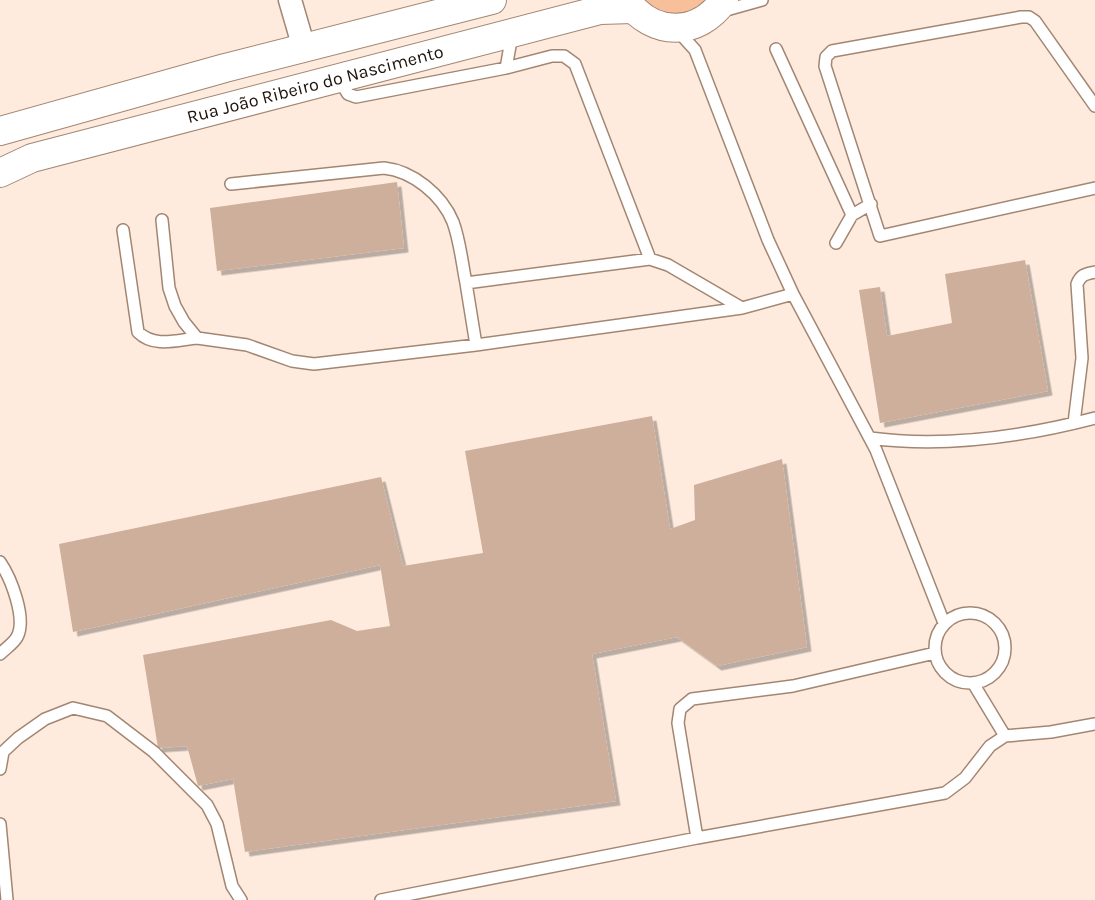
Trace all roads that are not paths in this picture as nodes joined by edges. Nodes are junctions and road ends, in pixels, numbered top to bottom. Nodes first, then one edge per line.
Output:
1 (290, 0) edge
2 (492, 0) edge
3 (762, 0) edge
4 (630, 5) edge
5 (724, 5) edge
6 (512, 33) junction
7 (688, 34) junction
8 (304, 48) junction
9 (776, 49) dead end
10 (506, 68) junction
11 (338, 78) junction
12 (1095, 106) edge
13 (0, 131) edge
14 (0, 173) edge
15 (231, 184) dead end
16 (1095, 188) edge
17 (870, 204) junction
18 (852, 215) junction
19 (162, 220) dead end
20 (123, 230) dead end
21 (836, 243) dead end
22 (650, 259) junction
23 (1095, 272) edge
24 (466, 283) junction
25 (793, 294) junction
26 (742, 308) junction
27 (198, 338) junction
28 (476, 345) junction
29 (1095, 418) edge
30 (1074, 423) junction
31 (870, 438) junction
32 (0, 562) edge
33 (944, 623) junction
34 (935, 653) junction
35 (0, 654) edge
36 (973, 683) junction
37 (1095, 724) edge
38 (1005, 736) junction
39 (0, 769) edge
40 (0, 824) edge
41 (697, 838) junction
42 (7, 900) edge
43 (241, 900) edge
44 (381, 900) edge

1 - 8 street
2 - 8 main road, Rua João Ribeiro do Nascimento
3 - 5 lane
4 - 6 main road, Rua João Ribeiro do Nascimento
4 - 7 main road
5 - 7 main road
6 - 10 lane
6 - 11 main road, Rua João Ribeiro do Nascimento
7 - 25 lane
8 - 13 main road, Rua João Ribeiro do Nascimento
9 - 18 lane
10 - 11 lane
10 - 22 lane
11 - 14 main road, Rua João Ribeiro do Nascimento
12 - 17 lane
15 - 24 lane
16 - 17 lane
17 - 18 lane
18 - 21 lane
19 - 27 lane
20 - 27 lane
22 - 24 lane
22 - 26 lane
23 - 30 lane
24 - 28 lane
25 - 26 lane
25 - 31 lane
26 - 28 lane
27 - 28 lane
29 - 30 lane
30 - 31 lane
31 - 33 lane
32 - 35 lane
33 - 34 lane
33 - 36 lane
34 - 36 lane
34 - 41 lane
36 - 38 lane
37 - 38 lane
38 - 41 lane
39 - 43 lane
40 - 42 lane
41 - 44 lane

